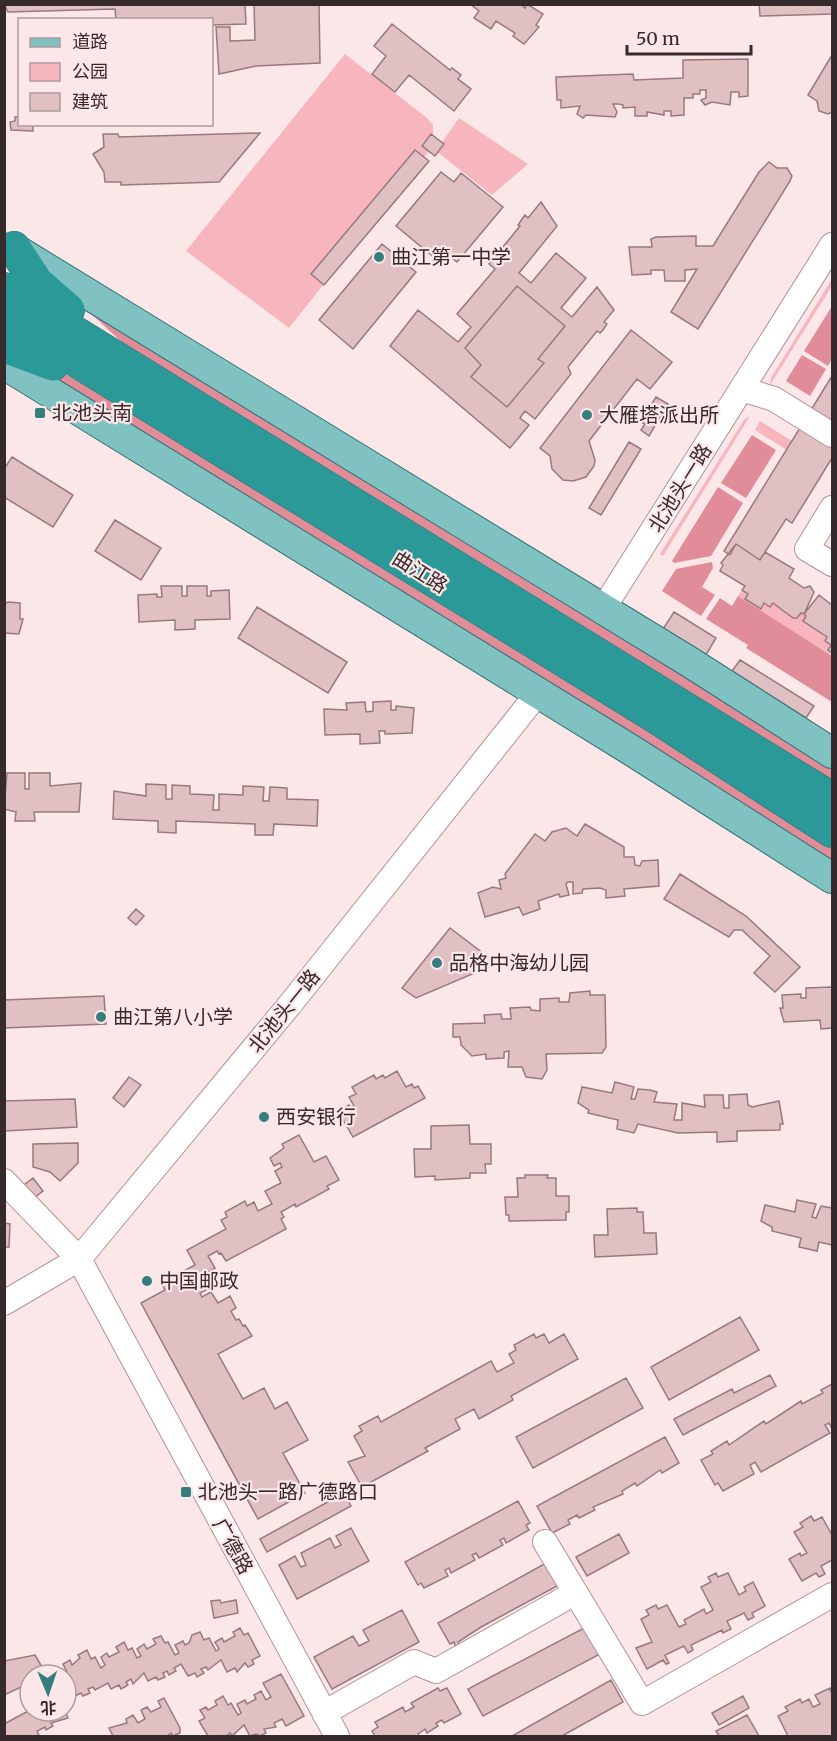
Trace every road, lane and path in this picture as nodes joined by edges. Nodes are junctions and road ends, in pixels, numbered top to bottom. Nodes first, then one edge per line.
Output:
1 (8, 242) edge
2 (832, 245) edge
3 (4, 289) edge
4 (4, 316) edge
5 (4, 346) edge
6 (4, 364) edge
7 (134, 382) junction
8 (741, 389) junction
9 (832, 435) edge
10 (832, 508) edge
11 (832, 564) edge
12 (603, 609) junction
13 (538, 693) junction
14 (832, 753) edge
15 (832, 799) edge
16 (832, 831) edge
17 (832, 878) edge
18 (4, 1181) edge
19 (79, 1259) junction
20 (4, 1303) edge
21 (545, 1542) dead end
22 (575, 1593) junction
23 (832, 1595) edge
24 (324, 1713) junction
25 (336, 1737) edge

1 - 7 highway
1 - 12 main road
2 - 8 street, 北池头一路
3 - 7 highway, 曲江路
4 - 7 highway, 曲江路
5 - 7 highway
6 - 13 main road, 曲江路
7 - 15 highway, 曲江路
7 - 16 highway, 曲江路
8 - 9 street
8 - 12 street, 北池头一路
10 - 11 street
12 - 14 main road
13 - 17 main road, 曲江路
13 - 19 street, 北池头一路
18 - 19 street, 广德路
19 - 20 street, 北池头一路
19 - 24 street, 广德路
21 - 22 street
22 - 23 street
22 - 24 street
24 - 25 street, 广德路

